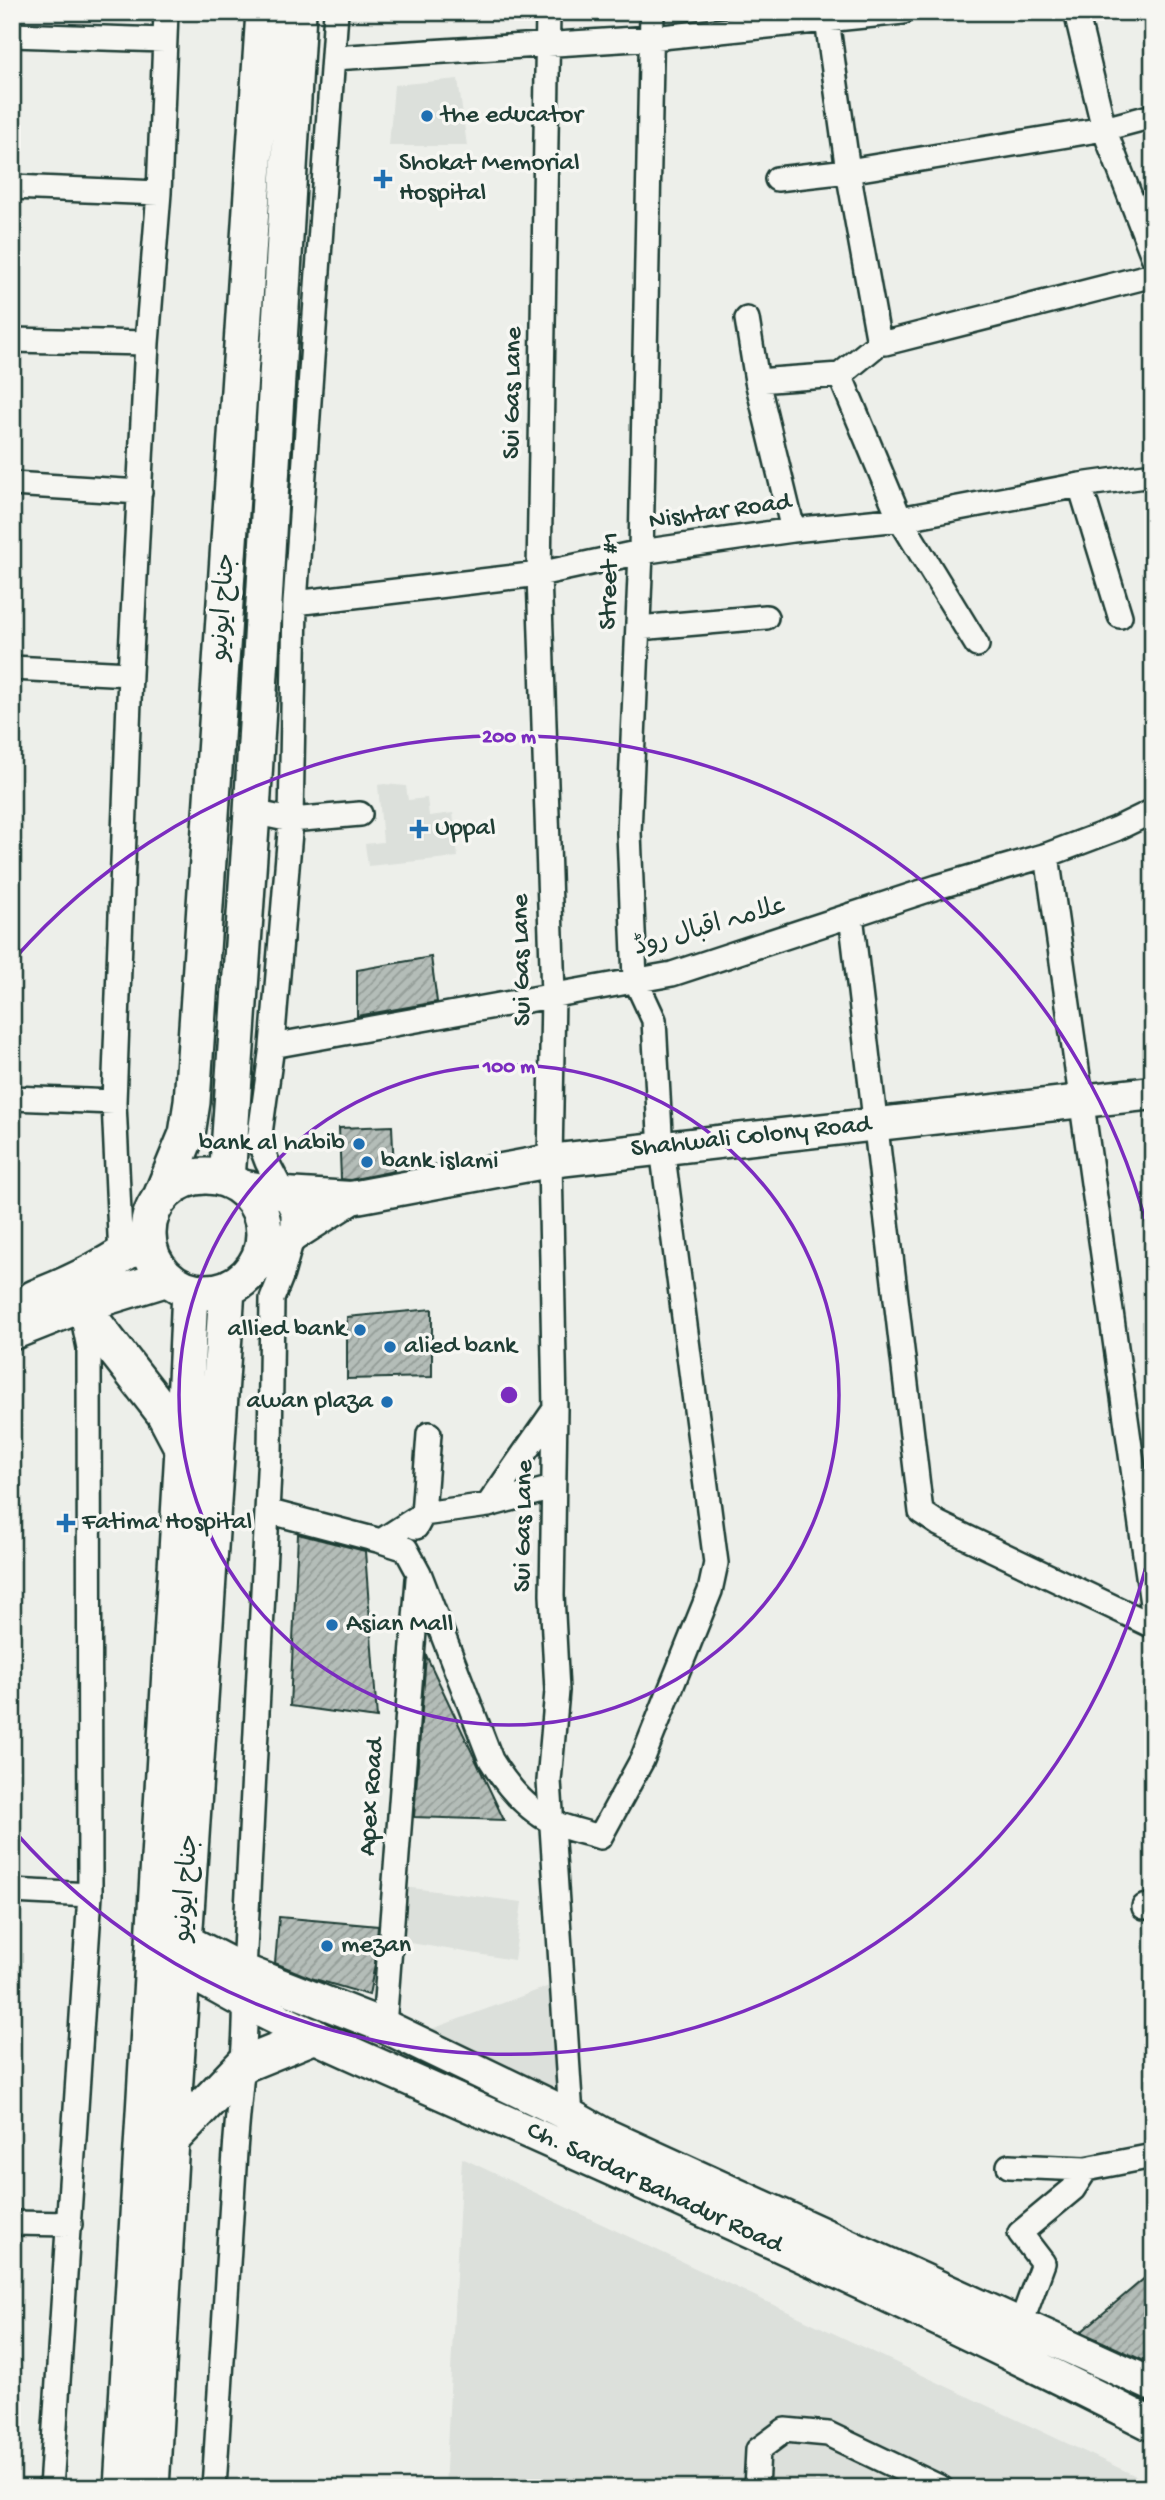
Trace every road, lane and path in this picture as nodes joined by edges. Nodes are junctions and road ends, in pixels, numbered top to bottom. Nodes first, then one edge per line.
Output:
1 (166, 12) edge
2 (264, 12) edge
3 (298, 12) edge
4 (336, 12) edge
5 (548, 12) edge
6 (652, 12) edge
7 (903, 12) edge
8 (1076, 12) edge
9 (827, 20) junction
10 (12, 35) edge
11 (652, 38) junction
12 (164, 40) junction
13 (547, 45) junction
14 (333, 58) junction
15 (1153, 116) edge
16 (1104, 129) junction
17 (848, 171) junction
18 (776, 179) dead end
19 (12, 187) edge
20 (159, 193) junction
21 (1153, 256) edge
22 (1153, 275) edge
23 (747, 319) dead end
24 (12, 340) edge
25 (148, 343) junction
26 (879, 343) junction
27 (840, 375) junction
28 (275, 376) junction
29 (310, 376) junction
30 (757, 381) junction
31 (1153, 475) edge
32 (12, 484) edge
33 (1080, 485) junction
34 (141, 492) junction
35 (900, 519) junction
36 (793, 530) junction
37 (641, 552) junction
38 (539, 574) junction
39 (295, 603) junction
40 (1120, 616) dead end
41 (766, 617) dead end
42 (638, 628) junction
43 (976, 645) dead end
44 (12, 668) edge
45 (130, 674) junction
46 (1153, 811) edge
47 (252, 812) junction
48 (360, 814) dead end
49 (291, 820) junction
50 (1047, 855) junction
51 (850, 915) junction
52 (635, 979) junction
53 (553, 995) junction
54 (272, 1046) junction
55 (1153, 1093) edge
56 (12, 1098) edge
57 (114, 1102) junction
58 (1081, 1103) junction
59 (876, 1125) junction
60 (662, 1147) junction
61 (551, 1161) junction
62 (233, 1183) junction
63 (285, 1194) junction
64 (161, 1197) junction
65 (351, 1198) junction
66 (293, 1235) junction
67 (135, 1247) junction
68 (179, 1284) junction
69 (233, 1286) junction
70 (80, 1305) junction
71 (12, 1307) edge
72 (12, 1332) edge
73 (555, 1409) junction
74 (429, 1434) dead end
75 (183, 1450) junction
76 (553, 1488) junction
77 (488, 1505) junction
78 (267, 1510) junction
79 (423, 1514) junction
80 (381, 1541) junction
81 (406, 1549) junction
82 (419, 1573) junction
83 (1153, 1611) edge
84 (1153, 1626) edge
85 (551, 1822) junction
86 (12, 1891) edge
87 (90, 1895) junction
88 (168, 1951) junction
89 (244, 1971) junction
90 (247, 2004) junction
91 (384, 2026) junction
92 (313, 2036) junction
93 (244, 2064) junction
94 (571, 2116) junction
95 (171, 2140) junction
96 (594, 2146) junction
97 (1153, 2155) edge
98 (1009, 2166) dead end
99 (1086, 2169) junction
100 (12, 2223) edge
101 (70, 2224) junction
102 (1020, 2326) junction
103 (1153, 2385) edge
104 (1153, 2425) edge
105 (51, 2488) edge
106 (122, 2488) edge
107 (151, 2488) edge
108 (214, 2488) edge
109 (756, 2488) edge
110 (941, 2488) edge

1 - 12 street
2 - 64 main road, جناح ایونیو
3 - 28 main road, جناح ایونیو
4 - 14 street
5 - 13 street, Sui Gas Lane
6 - 11 street, Street #1
7 - 9 street
8 - 16 street
9 - 11 street
9 - 17 street
10 - 12 street
11 - 13 street
11 - 37 street, Street #1
12 - 20 street
13 - 14 street
13 - 38 street, Sui Gas Lane
14 - 29 street
15 - 16 street
16 - 17 street
16 - 21 street
17 - 18 street
17 - 26 street
19 - 20 street
20 - 25 street
22 - 26 street
23 - 30 street
24 - 25 street
25 - 34 street
26 - 27 street
27 - 30 street
27 - 35 street
28 - 29 street
28 - 47 main road, جناح ایونیو
29 - 39 street
30 - 36 street
31 - 33 street, Nishtar Road
32 - 34 street
33 - 35 street, Nishtar Road
33 - 40 street
34 - 45 street
35 - 36 street, Nishtar Road
35 - 43 street
36 - 37 street, Nishtar Road
37 - 38 street, Nishtar Road
37 - 42 street, Street #1
38 - 39 street, Nishtar Road
38 - 53 street, Sui Gas Lane
39 - 49 street
41 - 42 street
42 - 52 street, Street #1
44 - 45 street
45 - 57 street
46 - 50 street, علامہ اقبال روڈ
47 - 49 street
47 - 62 main road, جناح ایونیو
48 - 49 street
49 - 54 street
50 - 51 street, علامہ اقبال روڈ
50 - 58 street
51 - 52 street, علامہ اقبال روڈ
51 - 59 street
52 - 53 street, علامہ اقبال روڈ
52 - 60 street, Street #1
53 - 54 street, علامہ اقبال روڈ
53 - 61 street, Sui Gas Lane
54 - 63 street
55 - 58 main road, Shahwali Colony Road
56 - 57 street
57 - 67 street
58 - 59 main road, Shahwali Colony Road
58 - 83 street
59 - 60 main road, Shahwali Colony Road
59 - 84 street
60 - 61 main road, Shahwali Colony Road
60 - 85 street, Street #1
61 - 65 main road, Shahwali Colony Road
61 - 73 street, Sui Gas Lane
62 - 63 main road, Shahwali Colony Road
62 - 64 main road
62 - 69 main road
63 - 65 main road, Shahwali Colony Road
63 - 66 street
64 - 67 main road
65 - 66 main road, Shahwali Colony Road
66 - 69 main road, Shahwali Colony Road
66 - 78 street
67 - 68 main road
67 - 71 main road
68 - 69 main road
68 - 70 main road
68 - 75 main road, جناح ایونیو
69 - 88 main road, جناح ایونیو
70 - 72 main road
70 - 75 main road
70 - 87 street
73 - 76 street, Sui Gas Lane
73 - 77 street
74 - 79 street
75 - 88 main road, جناح ایونیو
76 - 77 street
76 - 85 street, Sui Gas Lane
77 - 79 street
78 - 80 street
78 - 89 street
79 - 80 street
79 - 81 street
80 - 81 street
81 - 82 street
82 - 85 street
82 - 91 street, Apex Road
85 - 94 street, Sui Gas Lane
86 - 87 street
87 - 101 street
88 - 89 main road, Ch. Sardar Bahadur Road
88 - 90 main road, Ch. Sardar Bahadur Road
88 - 95 main road, جناح ایونیو
88 - 106 main road, جناح ایونیو
89 - 90 street
89 - 91 main road, Ch. Sardar Bahadur Road
90 - 92 main road, Ch. Sardar Bahadur Road
90 - 93 street
91 - 94 main road, Ch. Sardar Bahadur Road
92 - 93 main road
92 - 96 main road, Ch. Sardar Bahadur Road
93 - 95 main road
93 - 108 street
94 - 96 main road, Ch. Sardar Bahadur Road
95 - 107 main road, جناح ایونیو
96 - 102 main road, Ch. Sardar Bahadur Road
96 - 104 main road, Ch. Sardar Bahadur Road
97 - 99 street
98 - 99 street
99 - 102 street
100 - 101 street
101 - 105 street
102 - 103 main road, Ch. Sardar Bahadur Road
109 - 110 street

